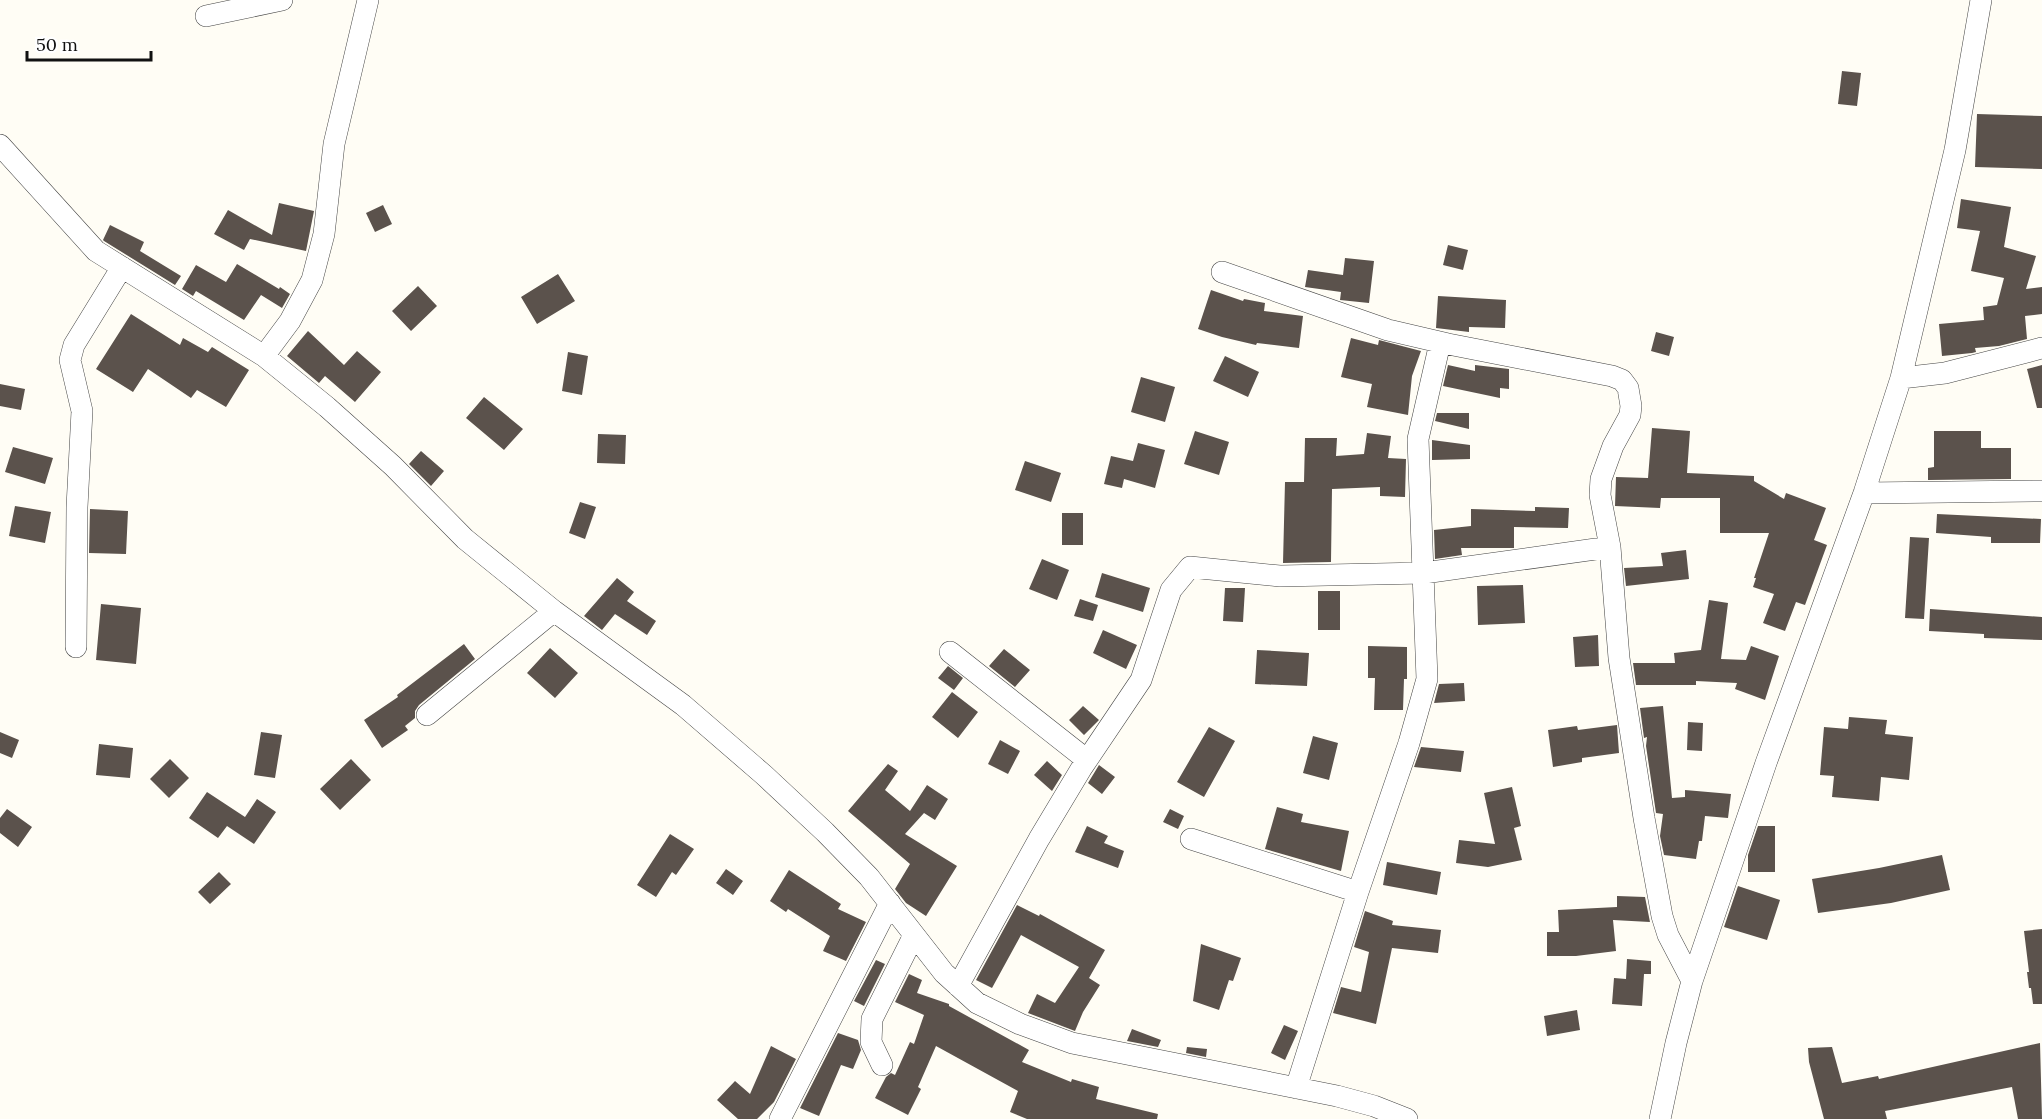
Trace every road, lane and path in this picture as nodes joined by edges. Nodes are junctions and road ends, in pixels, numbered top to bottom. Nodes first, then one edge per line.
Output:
1 (282, 0) edge
2 (368, 0) edge
3 (1982, 0) edge
4 (206, 16) dead end
5 (0, 145) edge
6 (122, 267) junction
7 (1222, 272) dead end
8 (1440, 343) junction
9 (2042, 348) edge
10 (264, 356) junction
11 (1901, 378) junction
12 (2040, 491) dead end
13 (1864, 494) junction
14 (1610, 547) junction
15 (1424, 573) junction
16 (554, 611) junction
17 (76, 646) dead end
18 (950, 652) dead end
19 (427, 715) dead end
20 (1087, 760) junction
21 (1191, 839) dead end
22 (1358, 892) junction
23 (890, 903) junction
24 (914, 935) junction
25 (1692, 981) junction
26 (958, 986) junction
27 (882, 1065) dead end
28 (1296, 1088) junction
29 (780, 1119) edge
30 (1407, 1119) edge
31 (1660, 1119) edge

1 - 4 street
2 - 10 street
3 - 11 street
5 - 6 street
6 - 10 street
6 - 17 street
7 - 8 street
8 - 14 street
8 - 15 street
9 - 11 street
10 - 16 street
11 - 13 street
12 - 13 street
13 - 25 street
14 - 15 street
14 - 25 street
15 - 20 street
15 - 22 street
16 - 19 street
16 - 23 street
18 - 20 street
20 - 26 street
21 - 22 street
22 - 28 street
23 - 24 street
23 - 29 street
24 - 26 street
24 - 27 street
25 - 31 street
26 - 28 street
28 - 30 street

